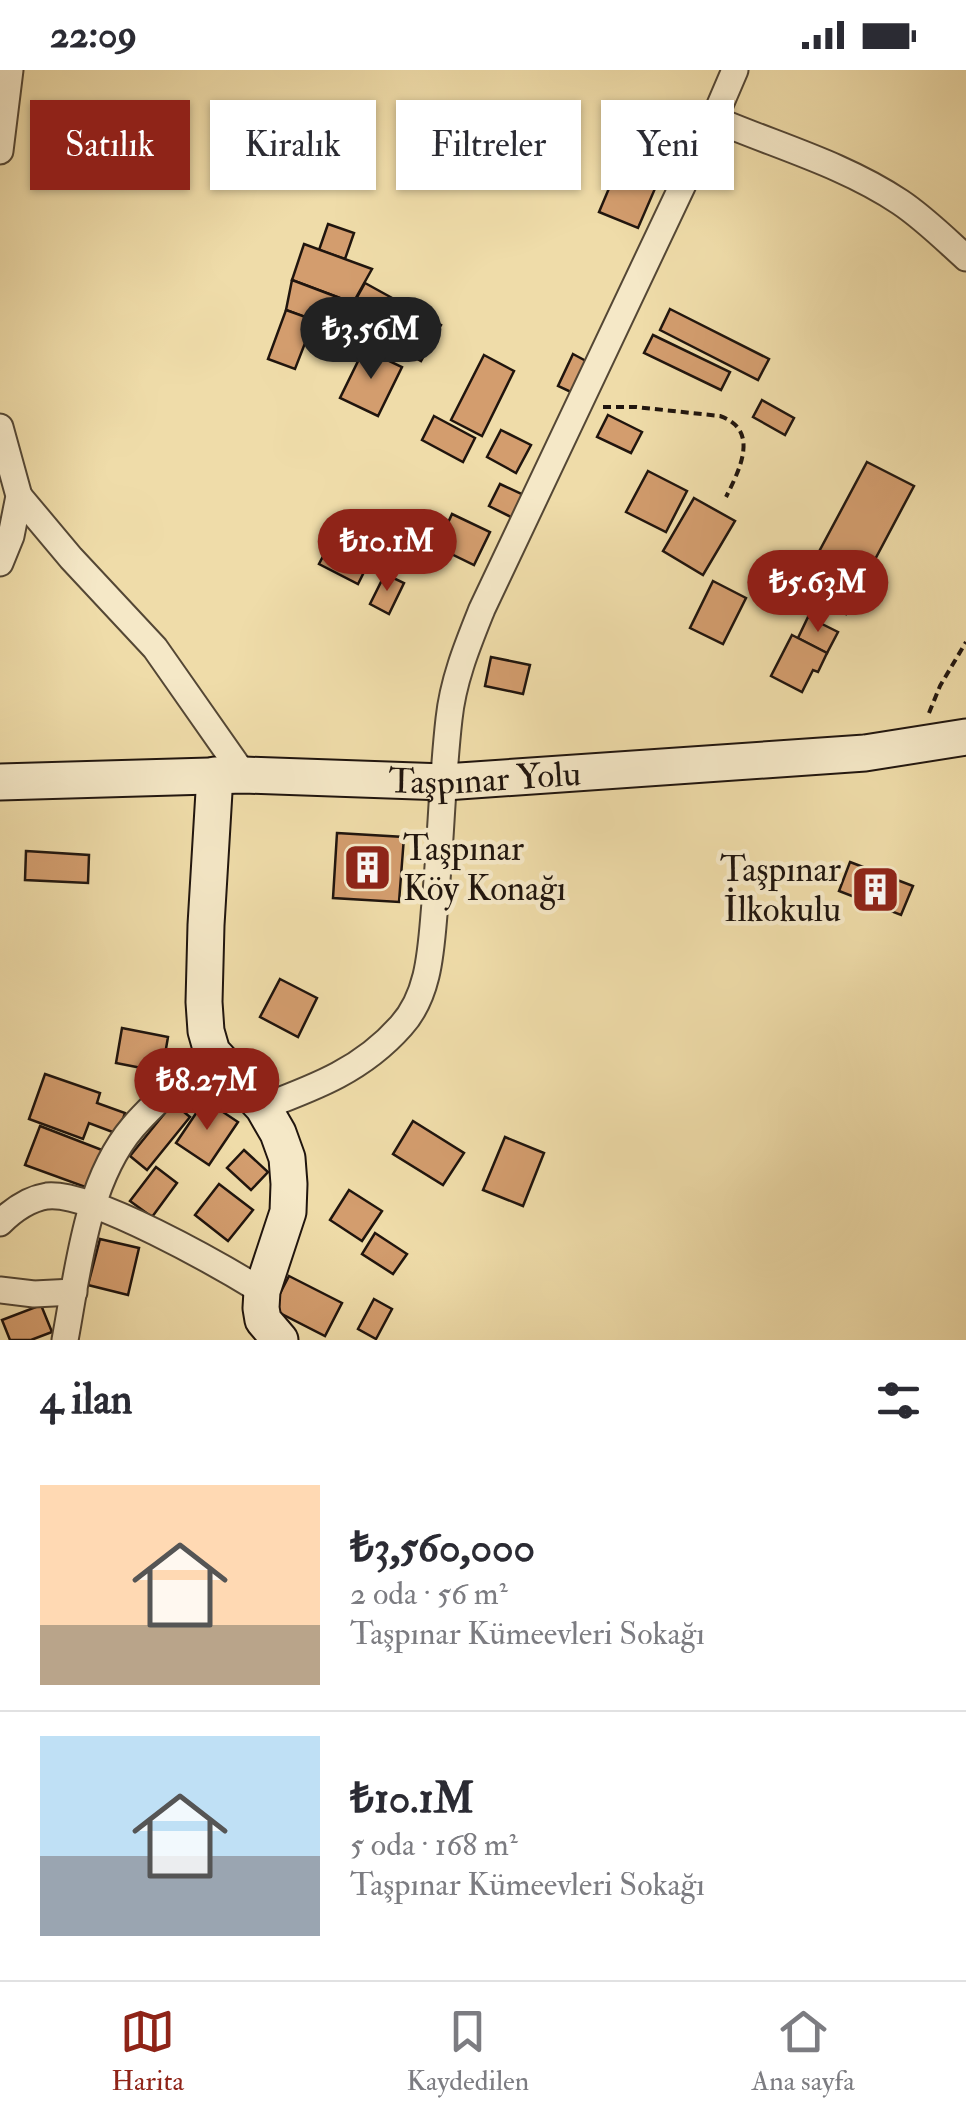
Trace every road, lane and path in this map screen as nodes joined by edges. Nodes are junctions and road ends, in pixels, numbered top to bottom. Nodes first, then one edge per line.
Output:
1 (10, 70) edge
2 (735, 70) edge
3 (722, 100) edge
4 (734, 127) edge
5 (0, 151) edge
6 (680, 190) edge
7 (966, 258) edge
8 (578, 406) junction
9 (0, 427) edge
10 (19, 496) junction
11 (726, 497) dead end
12 (0, 564) edge
13 (966, 642) edge
14 (966, 737) edge
15 (919, 745) junction
16 (229, 775) junction
17 (0, 782) edge
18 (444, 782) junction
19 (212, 1052) junction
20 (263, 1107) junction
21 (92, 1206) junction
22 (0, 1223) edge
23 (0, 1290) edge
24 (262, 1291) junction
25 (74, 1292) junction
26 (64, 1340) edge
27 (280, 1340) edge

1 - 5 street
2 - 3 street
4 - 7 street
6 - 8 street
8 - 11 path
8 - 18 street
9 - 10 street
10 - 12 street
10 - 16 street
13 - 15 path
14 - 15 main road, Taşpınar Yolu
15 - 18 main road, Taşpınar Yolu
16 - 17 main road, Taşpınar Yolu
16 - 18 main road, Taşpınar Yolu
16 - 19 main road
18 - 20 street
19 - 20 main road
19 - 21 street
20 - 24 main road
21 - 22 street
21 - 24 street
21 - 25 street
23 - 25 street
24 - 27 main road
25 - 26 street

